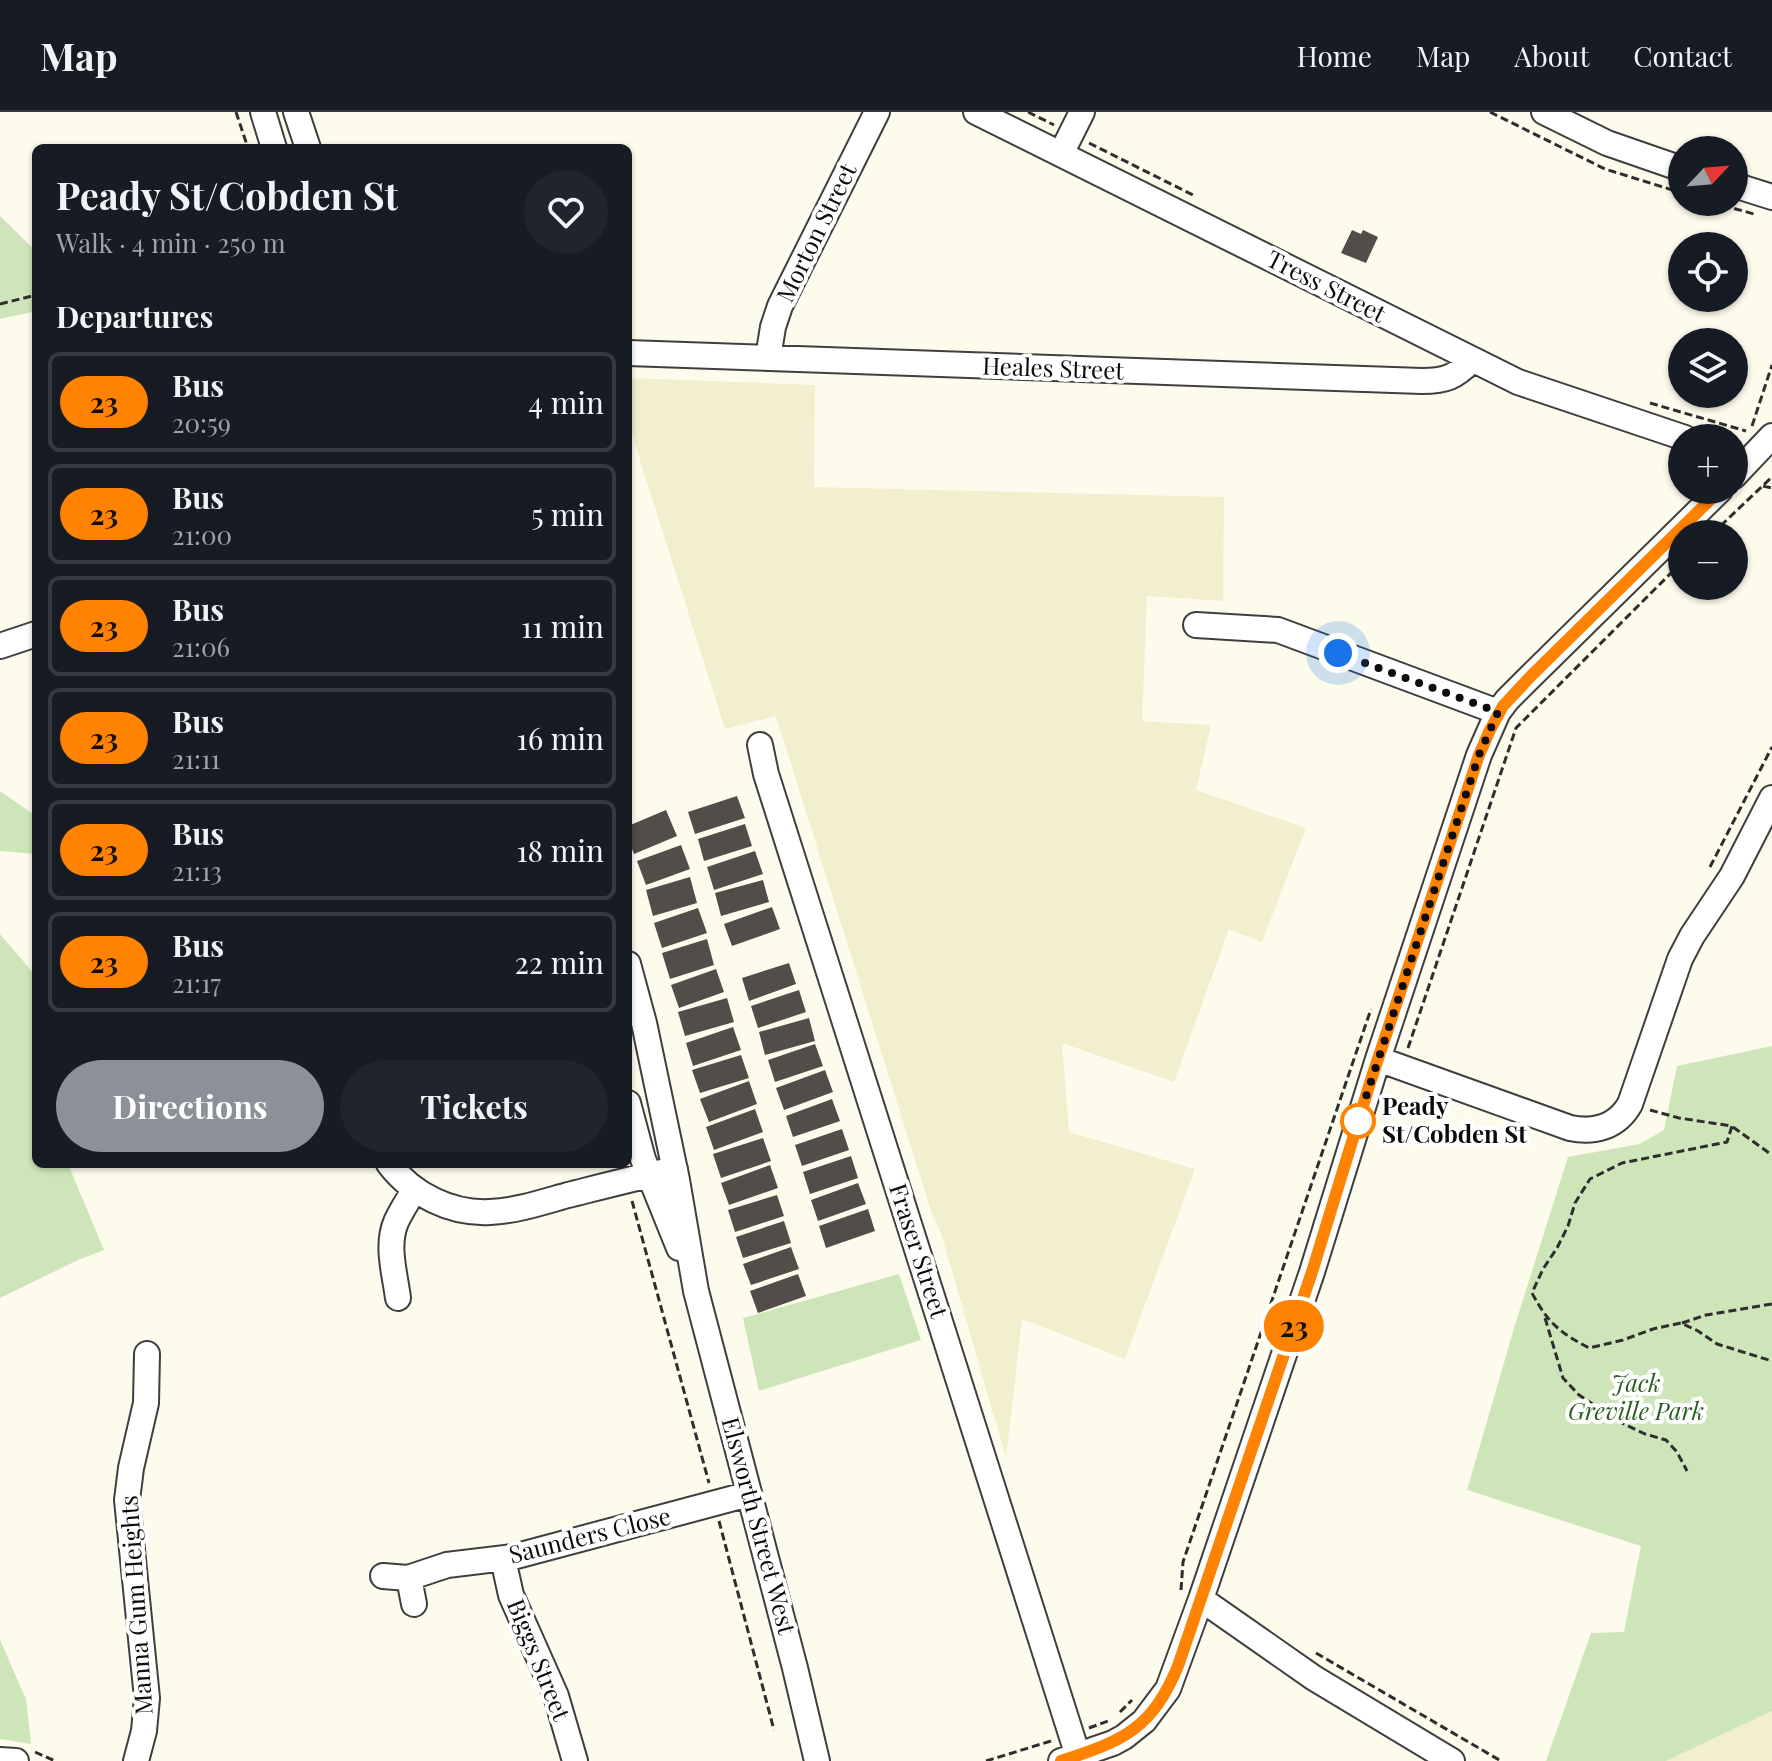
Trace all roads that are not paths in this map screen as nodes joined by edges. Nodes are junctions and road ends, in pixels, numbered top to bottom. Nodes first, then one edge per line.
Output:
1 (263, 112) edge
2 (296, 112) edge
3 (877, 112) edge
4 (976, 112) edge
5 (1082, 112) edge
6 (1544, 112) edge
7 (1062, 142) junction
8 (273, 144) edge
9 (307, 144) edge
10 (1668, 164) edge
11 (632, 353) edge
12 (768, 358) junction
13 (1472, 360) junction
14 (1668, 433) edge
15 (1706, 504) edge
16 (1196, 625) dead end
17 (32, 635) edge
18 (0, 646) edge
19 (1498, 712) junction
20 (760, 745) dead end
21 (1769, 810) edge
22 (632, 979) edge
23 (1378, 1059) junction
24 (632, 1133) edge
25 (392, 1168) edge
26 (675, 1169) junction
27 (638, 1178) junction
28 (415, 1189) junction
29 (696, 1291) junction
30 (398, 1298) dead end
31 (147, 1354) dead end
32 (749, 1494) junction
33 (503, 1559) junction
34 (383, 1576) dead end
35 (409, 1578) junction
36 (414, 1604) dead end
37 (1198, 1608) junction
38 (1069, 1758) edge
39 (0, 1760) edge
40 (16, 1761) edge
41 (136, 1761) edge
42 (575, 1761) edge
43 (817, 1761) edge
44 (1452, 1761) edge

1 - 8 street
2 - 9 street
3 - 12 street, Morton Street
4 - 7 street, Tress Street
5 - 7 street
6 - 10 street
7 - 13 street, Tress Street
11 - 12 street, Heales Street
12 - 13 street, Heales Street
13 - 14 street, Tress Street
15 - 19 street
16 - 19 street
17 - 18 street
19 - 23 street
20 - 38 street, Fraser Street
21 - 23 street
22 - 26 street, Elsworth Street West
23 - 37 street
24 - 27 street, Elsworth Street West
25 - 28 street
26 - 27 street
26 - 29 street, Elsworth Street West
27 - 28 street
27 - 29 street, Elsworth Street West
28 - 30 street
29 - 32 street, Elsworth Street West
31 - 41 street, Manna Gum Heights
32 - 33 street, Saunders Close
32 - 43 street, Elsworth Street West
33 - 35 street, Saunders Close
33 - 42 street, Biggs Street
34 - 35 street, Saunders Close
35 - 36 street
37 - 38 street
37 - 44 street
39 - 40 street

